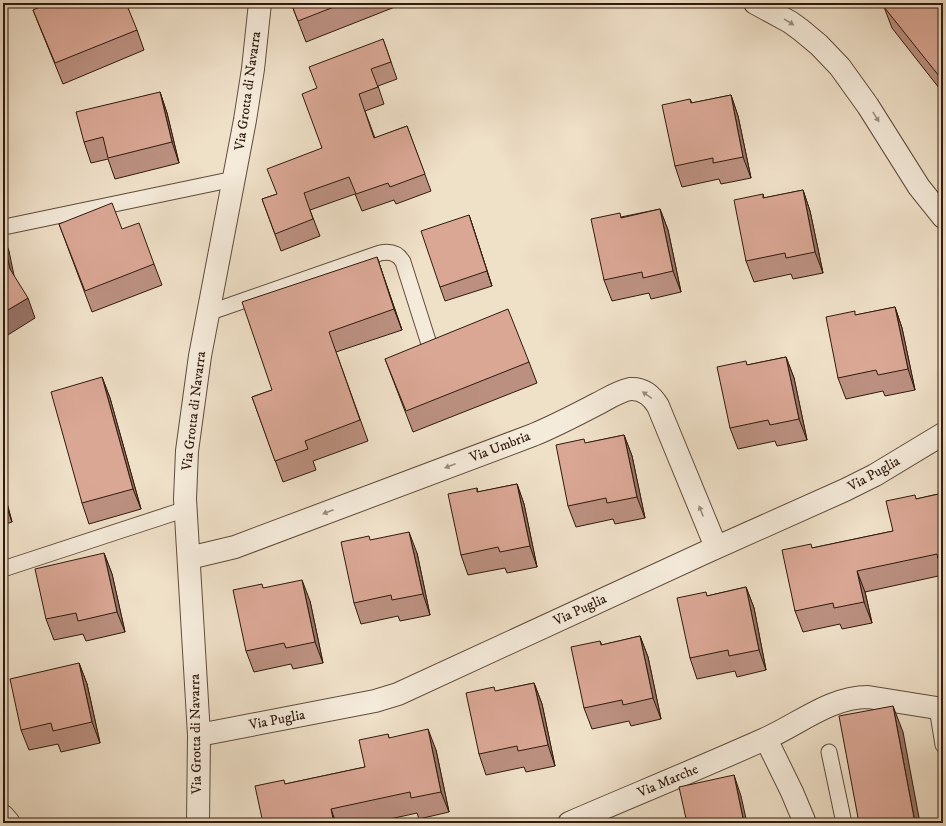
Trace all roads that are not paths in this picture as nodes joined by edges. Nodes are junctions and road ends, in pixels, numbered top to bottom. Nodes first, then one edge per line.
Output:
1 (260, 3) edge
2 (755, 3) edge
3 (234, 179) junction
4 (943, 217) edge
5 (9, 226) dead end
6 (208, 313) junction
7 (430, 347) edge
8 (943, 434) edge
9 (186, 509) junction
10 (716, 547) junction
11 (189, 558) junction
12 (3, 568) edge
13 (940, 708) edge
14 (199, 735) junction
15 (766, 738) junction
16 (943, 746) edge
17 (829, 752) dead end
18 (3, 816) edge
19 (10, 823) edge
20 (198, 823) edge
21 (569, 823) edge
22 (805, 823) edge
23 (844, 823) edge

1 - 3 street, Via Grotta di Navarra
2 -> 4 street
3 - 5 lane
3 - 6 street, Via Grotta di Navarra
6 - 7 lane
6 - 9 street, Via Grotta di Navarra
8 - 10 street, Via Puglia
9 - 11 street, Via Grotta di Navarra
9 - 12 lane
10 -> 11 street, Via Umbria
10 - 14 street, Via Puglia
11 - 14 street, Via Grotta di Navarra
13 - 15 street, Via Marche
13 - 16 lane
14 - 20 street, Via Grotta di Navarra
15 - 21 street, Via Marche
15 - 22 street
17 - 23 lane
18 - 19 street

